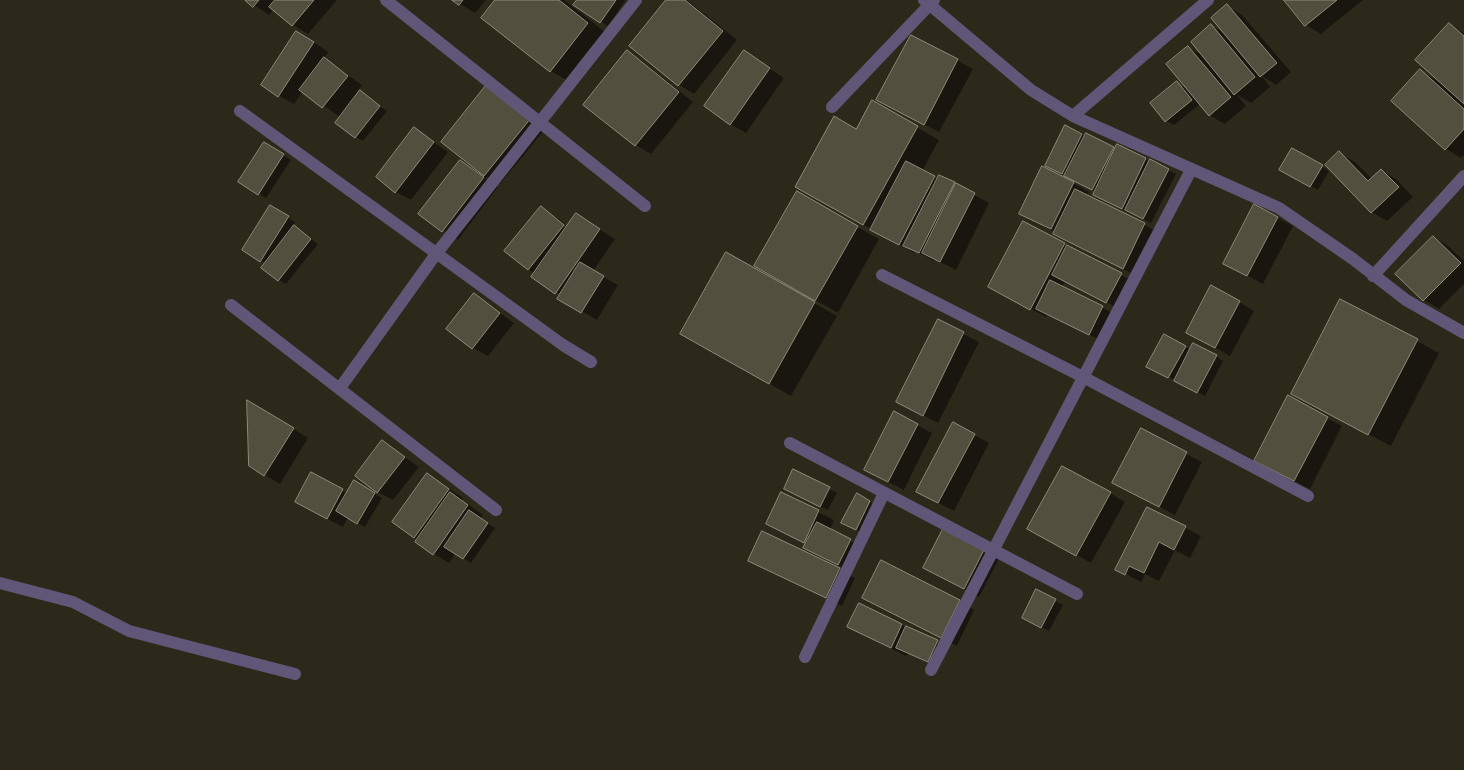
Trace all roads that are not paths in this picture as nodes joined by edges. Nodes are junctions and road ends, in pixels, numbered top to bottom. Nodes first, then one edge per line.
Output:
1 (386, 0) edge
2 (636, 0) edge
3 (1208, 0) edge
4 (929, 1) edge
5 (832, 107) dead end
6 (240, 111) dead end
7 (1073, 116) junction
8 (540, 121) junction
9 (1190, 170) junction
10 (1464, 176) edge
11 (645, 206) dead end
12 (436, 254) junction
13 (882, 275) dead end
14 (1374, 276) junction
15 (231, 305) dead end
16 (1464, 333) edge
17 (591, 362) dead end
18 (1083, 377) junction
19 (340, 388) junction
20 (790, 443) dead end
21 (884, 493) junction
22 (1308, 496) dead end
23 (496, 510) dead end
24 (992, 549) junction
25 (0, 584) edge
26 (1077, 594) dead end
27 (805, 657) dead end
28 (931, 670) dead end
29 (295, 674) dead end

1 - 8 street
2 - 8 street
3 - 7 street
4 - 5 street
4 - 7 street
6 - 12 street
7 - 9 street
8 - 11 street
8 - 12 street
9 - 14 street
9 - 18 street
10 - 14 street
12 - 17 street
12 - 19 street
13 - 18 street
14 - 16 street
15 - 19 street
18 - 22 street
18 - 24 street
19 - 23 street
20 - 21 street
21 - 24 street
21 - 27 street
24 - 26 street
24 - 28 street
25 - 29 street

